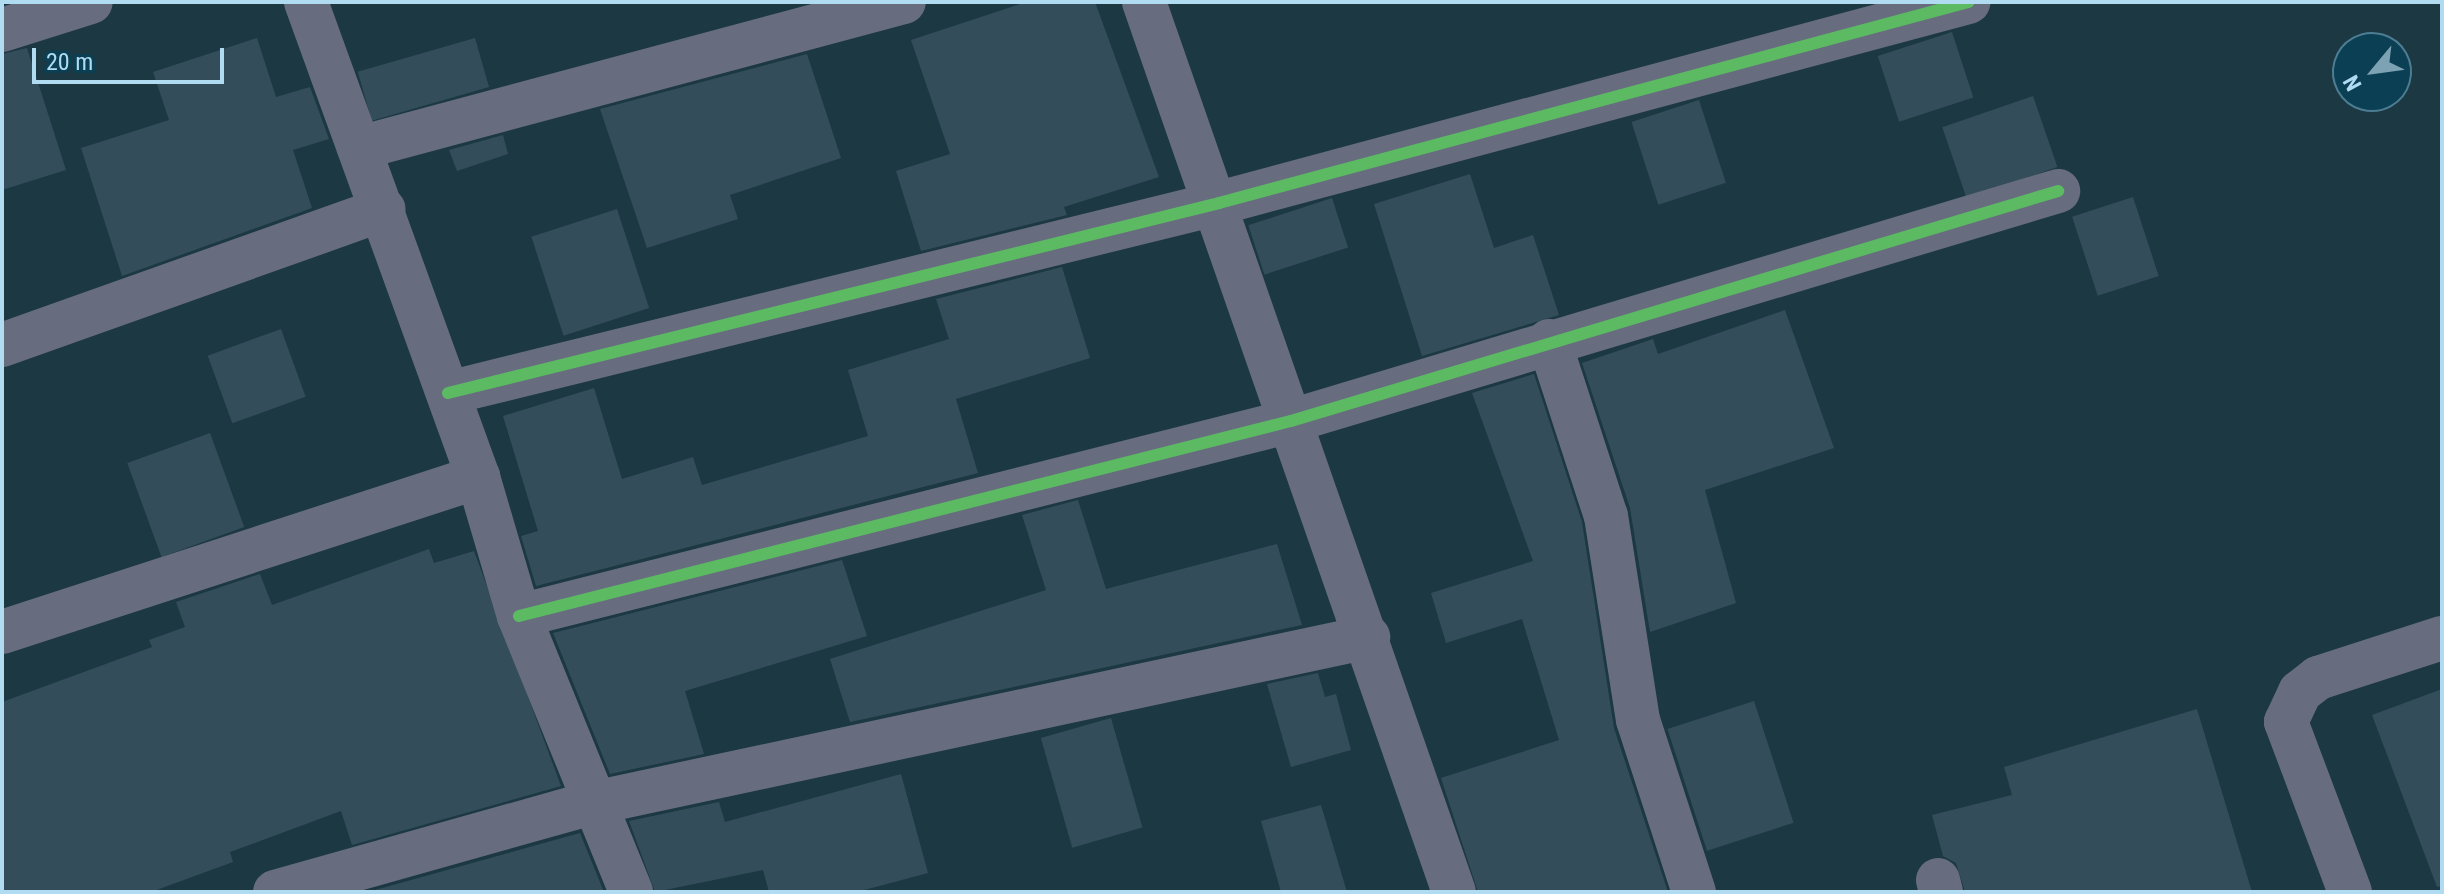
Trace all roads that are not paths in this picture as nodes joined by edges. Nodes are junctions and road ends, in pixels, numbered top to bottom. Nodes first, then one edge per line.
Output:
1 (91, 2) edge
2 (306, 2) edge
3 (904, 2) edge
4 (1144, 2) edge
5 (1968, 2) edge
6 (2, 30) edge
7 (359, 148) junction
8 (2058, 191) dead end
9 (1219, 203) junction
10 (384, 209) junction
11 (1549, 341) junction
12 (2, 345) edge
13 (448, 393) junction
14 (1291, 421) junction
15 (478, 477) junction
16 (519, 616) junction
17 (2, 632) edge
18 (1368, 637) junction
19 (2442, 638) edge
20 (589, 804) junction
21 (1443, 889) edge
22 (275, 892) edge
23 (631, 892) edge
24 (1694, 892) edge
25 (2350, 892) edge

1 - 6 street
2 - 7 street
3 - 7 street
4 - 9 street
5 - 9 street
7 - 10 street
8 - 11 street
9 - 13 street
9 - 14 street
10 - 12 street
10 - 13 street
11 - 14 street
11 - 24 street
13 - 15 street
14 - 16 street
14 - 18 street
15 - 16 street
15 - 17 street
16 - 20 street
18 - 20 street
18 - 21 street
19 - 25 street
20 - 22 street
20 - 23 street

